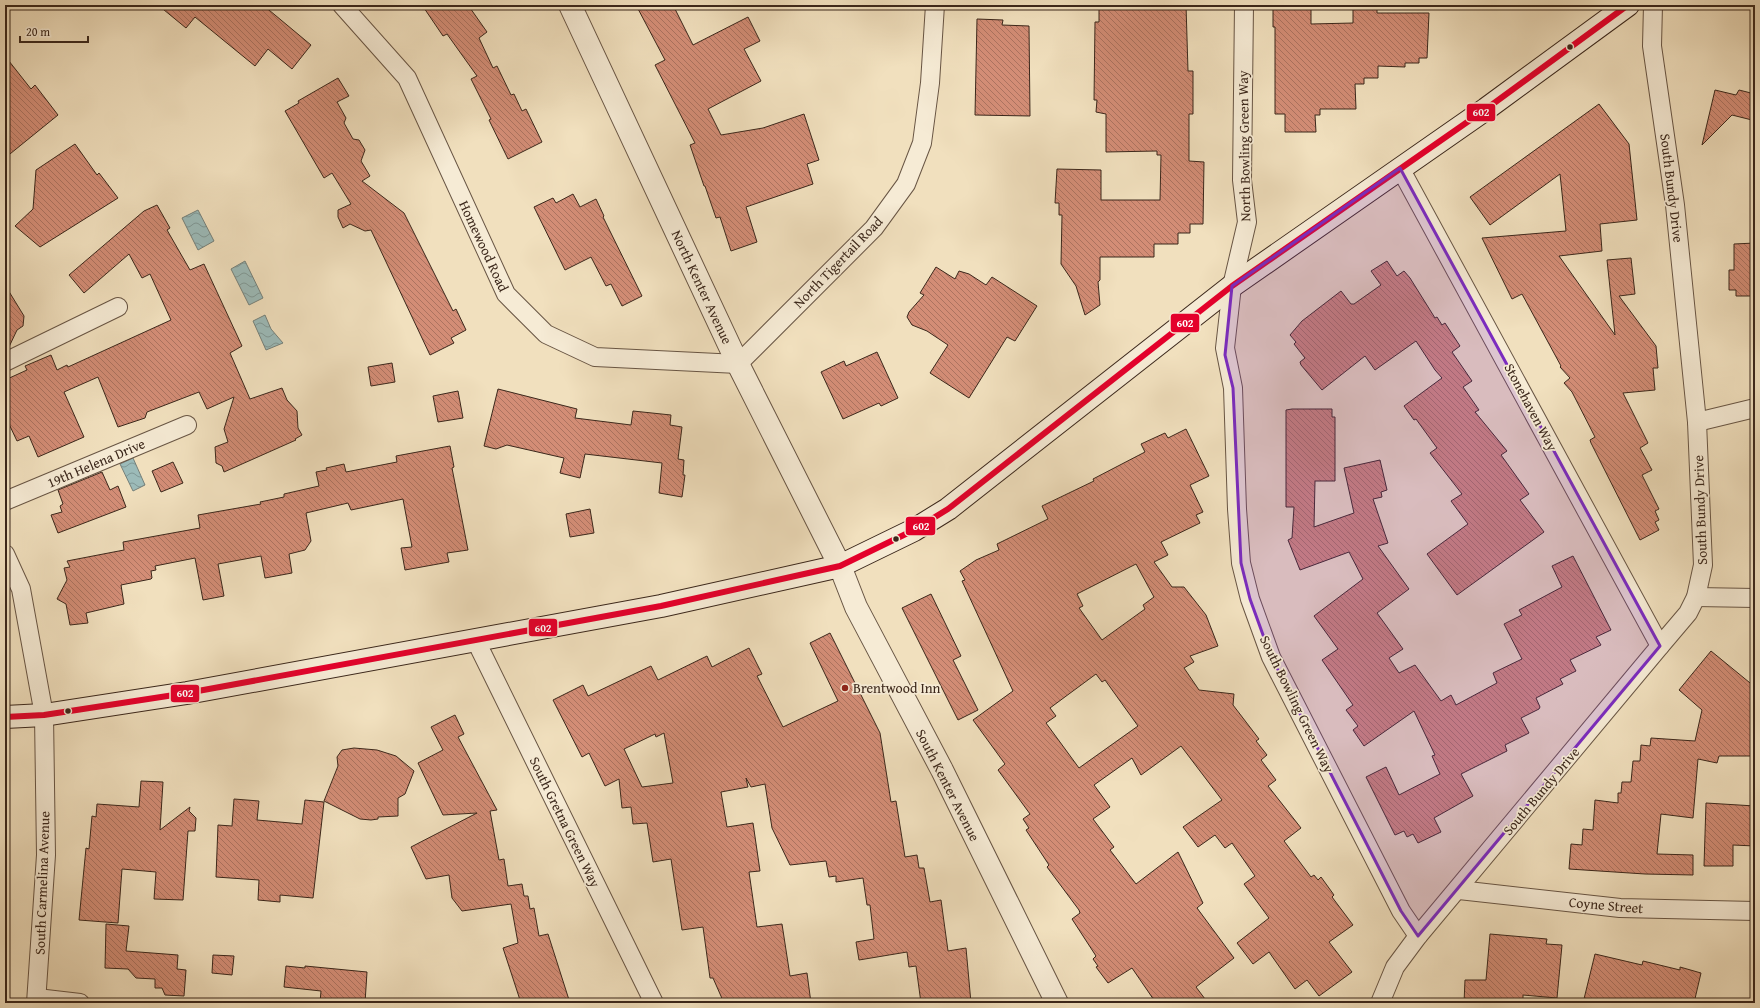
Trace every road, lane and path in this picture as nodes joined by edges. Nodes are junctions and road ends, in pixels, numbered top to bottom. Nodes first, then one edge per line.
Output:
1 (342, 5) edge
2 (570, 5) edge
3 (935, 5) edge
4 (1244, 5) edge
5 (1628, 5) edge
6 (1653, 5) edge
7 (1400, 168) junction
8 (1232, 286) junction
9 (118, 307) dead end
10 (5, 362) edge
11 (738, 364) junction
12 (1755, 408) edge
13 (1697, 422) junction
14 (187, 424) dead end
15 (5, 500) edge
16 (5, 554) edge
17 (840, 566) junction
18 (1696, 597) junction
19 (1755, 598) edge
20 (476, 641) junction
21 (1660, 646) junction
22 (44, 715) junction
23 (5, 717) edge
24 (1459, 890) junction
25 (1755, 911) edge
26 (1418, 936) junction
27 (36, 1000) edge
28 (80, 1003) edge
29 (654, 1003) edge
30 (1057, 1003) edge
31 (1380, 1003) edge

1 - 11 street, Homewood Road
2 - 11 main road, North Kenter Avenue
3 - 11 street, North Tigertail Road
4 - 8 street, North Bowling Green Way
5 - 7 main road
6 - 13 street, South Bundy Drive
7 - 8 main road
7 - 21 street, Stonehaven Way
8 - 17 main road
8 - 26 street, South Bowling Green Way
9 - 10 street
11 - 17 main road, North Kenter Avenue
12 - 13 street
13 - 18 street, South Bundy Drive
14 - 15 street, 19th Helena Drive
16 - 22 street, South Carmelina Avenue
17 - 20 main road
17 - 30 main road, South Kenter Avenue
18 - 19 street
18 - 21 street, South Bundy Drive
20 - 22 main road
20 - 29 street, South Gretna Green Way
21 - 24 street, South Bundy Drive
22 - 23 main road
22 - 27 street, South Carmelina Avenue
24 - 25 street, Coyne Street
24 - 26 street, South Bundy Drive
26 - 31 street, South Bundy Drive
27 - 28 street

